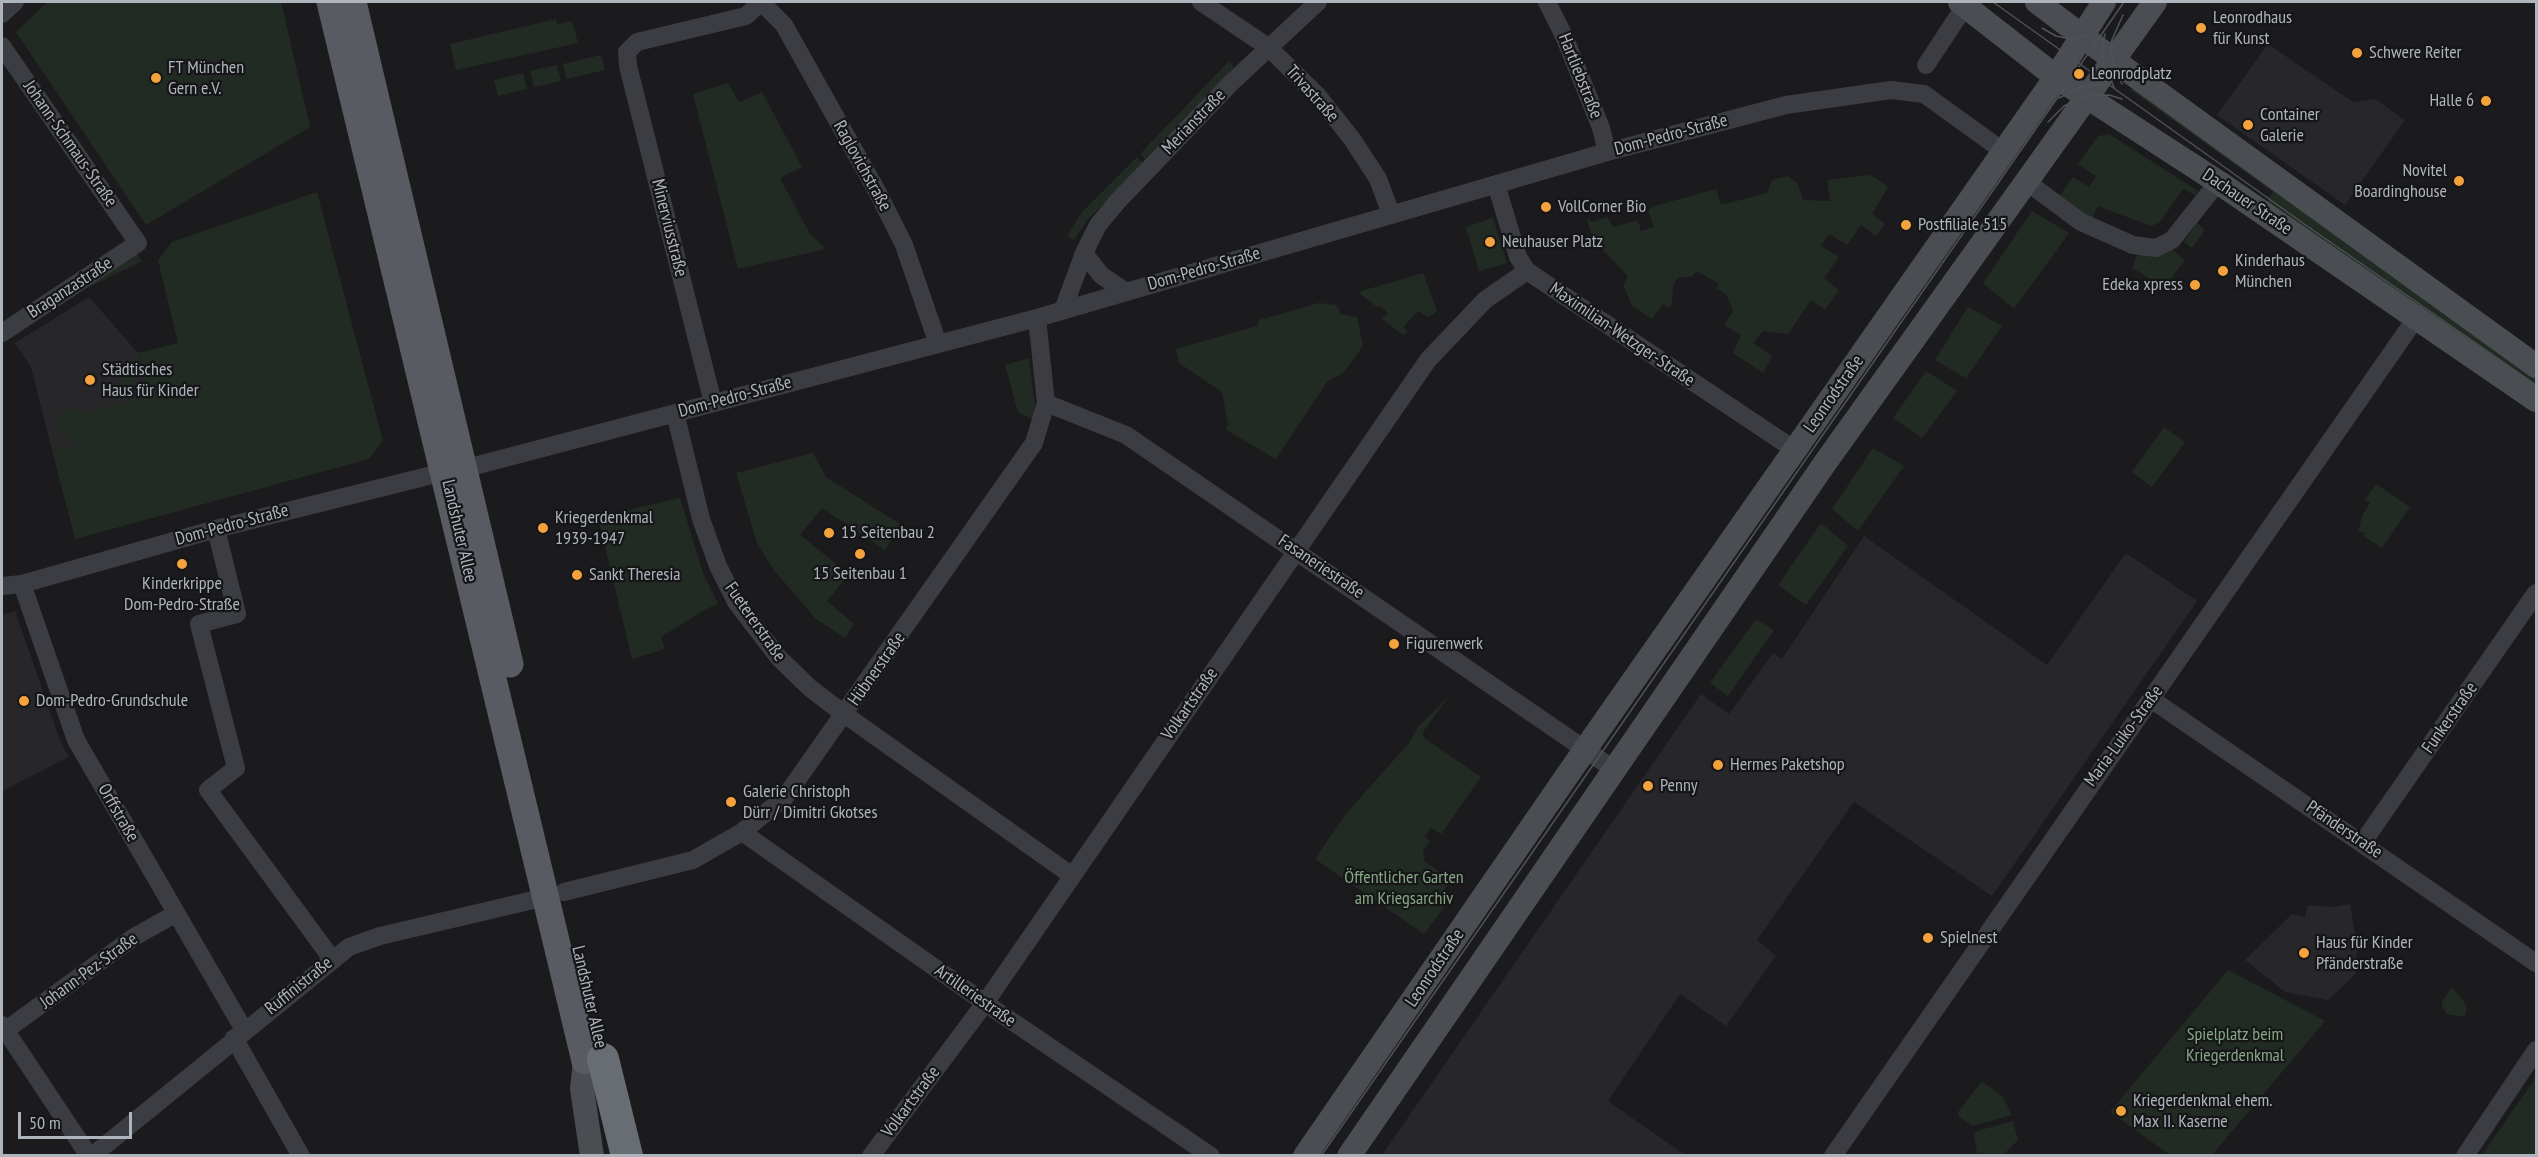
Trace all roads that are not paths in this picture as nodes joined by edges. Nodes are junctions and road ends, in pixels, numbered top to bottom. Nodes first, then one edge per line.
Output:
1 (15, 2) edge
2 (330, 2) edge
3 (761, 2) edge
4 (1201, 2) edge
5 (1318, 2) edge
6 (1547, 2) edge
7 (2037, 2) edge
8 (2104, 2) edge
9 (2155, 2) edge
10 (1963, 4) edge
11 (357, 9) edge
12 (2, 14) edge
13 (2082, 34) junction
14 (2, 46) edge
15 (1268, 47) junction
16 (2114, 60) junction
17 (2056, 77) junction
18 (1924, 94) junction
19 (2088, 98) junction
20 (1607, 152) junction
21 (2003, 152) junction
22 (2027, 182) junction
23 (2218, 182) junction
24 (1496, 184) junction
25 (1391, 214) junction
26 (138, 243) joint
27 (1084, 253) junction
28 (1527, 271) junction
29 (1126, 292) junction
30 (1063, 310) junction
31 (1037, 318) junction
32 (2416, 318) junction
33 (2, 333) edge
34 (938, 344) junction
35 (2536, 366) edge
36 (2536, 400) edge
37 (713, 403) junction
38 (1046, 403) junction
39 (675, 413) junction
40 (1795, 450) junction
41 (454, 470) junction
42 (216, 529) junction
43 (1296, 551) junction
44 (22, 584) junction
45 (2, 586) edge
46 (2536, 593) edge
47 (2151, 699) junction
48 (844, 714) junction
49 (1584, 751) junction
50 (1615, 770) junction
51 (742, 832) junction
52 (2362, 842) junction
53 (1071, 876) junction
54 (555, 895) junction
55 (174, 914) junction
56 (332, 959) junction
57 (2536, 963) edge
58 (985, 1003) junction
59 (4, 1028) edge
60 (239, 1034) junction
61 (2536, 1050) edge
62 (594, 1060) junction
63 (91, 1155) edge
64 (301, 1155) edge
65 (592, 1155) edge
66 (607, 1155) edge
67 (627, 1155) edge
68 (643, 1155) edge
69 (871, 1155) edge
70 (1211, 1155) edge
71 (1305, 1155) edge
72 (1349, 1155) edge
73 (1833, 1155) edge
74 (2465, 1155) edge

1 - 12 street
2 - 41 main road, Landshuter Allee
3 - 34 street, Raglovichstraße
3 - 37 street, Minerviusstraße
4 - 15 street, Trivastraße
5 - 15 street, Merianstraße
6 - 20 street, Hartliebstraße
7 - 13 main road, Dachauer Straße
8 - 13 main road, Leonrodstraße
9 - 16 main road, Leonrodstraße
10 - 17 main road, Dachauer Straße
10 - 18 street
11 - 41 main road, Landshuter Allee
13 - 16 main road, Dachauer Straße
13 - 17 main road, Leonrodstraße
14 - 26 street, Johann-Schmaus-Straße
15 - 25 street, Trivastraße
15 - 27 street, Merianstraße
16 - 19 main road, Leonrodstraße
16 - 35 main road, Dachauer Straße
17 - 19 main road, Dachauer Straße
17 - 21 main road, Leonrodstraße
18 - 20 street, Dom-Pedro-Straße
18 - 21 street
19 - 22 main road, Leonrodstraße
19 - 23 main road, Dachauer Straße
20 - 24 street, Dom-Pedro-Straße
21 - 40 main road, Leonrodstraße
22 - 23 street
22 - 50 main road, Leonrodstraße
23 - 32 main road, Dachauer Straße
24 - 25 street, Dom-Pedro-Straße
24 - 28 street
25 - 29 street, Dom-Pedro-Straße
26 - 33 street, Braganzastraße
27 - 29 street
27 - 30 street, Merianstraße
28 - 40 street, Maximilian-Wetzger-Straße
28 - 43 street, Volkartstraße
29 - 30 street, Dom-Pedro-Straße
30 - 31 street, Dom-Pedro-Straße
31 - 34 street, Dom-Pedro-Straße
31 - 38 street, Hübnerstraße
32 - 36 main road, Dachauer Straße
32 - 47 street, Maria-Luiko-Straße
34 - 37 street, Dom-Pedro-Straße
37 - 39 street, Dom-Pedro-Straße
38 - 43 street, Fasaneriestraße
38 - 48 street, Hübnerstraße
39 - 41 street, Dom-Pedro-Straße
39 - 48 street, Fuetererstraße
40 - 49 main road, Leonrodstraße
41 - 42 street, Dom-Pedro-Straße
41 - 54 main road, Landshuter Allee
42 - 44 street, Dom-Pedro-Straße
42 - 56 street
43 - 49 street, Fasaneriestraße
43 - 53 street, Volkartstraße
44 - 45 street, Dom-Pedro-Straße
44 - 55 street, Orffstraße
46 - 52 street, Funkerstraße
47 - 52 street, Pfänderstraße
47 - 73 street, Maria-Luiko-Straße
48 - 51 street, Hübnerstraße
48 - 53 street, Fuetererstraße
49 - 50 street
49 - 71 main road, Leonrodstraße
50 - 72 main road, Leonrodstraße
51 - 54 street, Hübnerstraße
51 - 58 street, Artilleriestraße
52 - 57 street, Pfänderstraße
53 - 58 street, Volkartstraße
54 - 56 street, Ruffinistraße
54 - 62 main road, Landshuter Allee
55 - 59 street, Johann-Pez-Straße
55 - 60 street, Orffstraße
56 - 60 street, Ruffinistraße
58 - 69 street, Volkartstraße
58 - 70 street, Artilleriestraße
59 - 63 street
60 - 63 street, Ruffinistraße
60 - 64 street, Orffstraße
61 - 74 street
62 - 65 main road, Landshuter Allee
62 - 66 highway, Landshuter Allee
62 - 67 highway, Landshuter Allee
62 - 68 main road, Landshuter Allee

